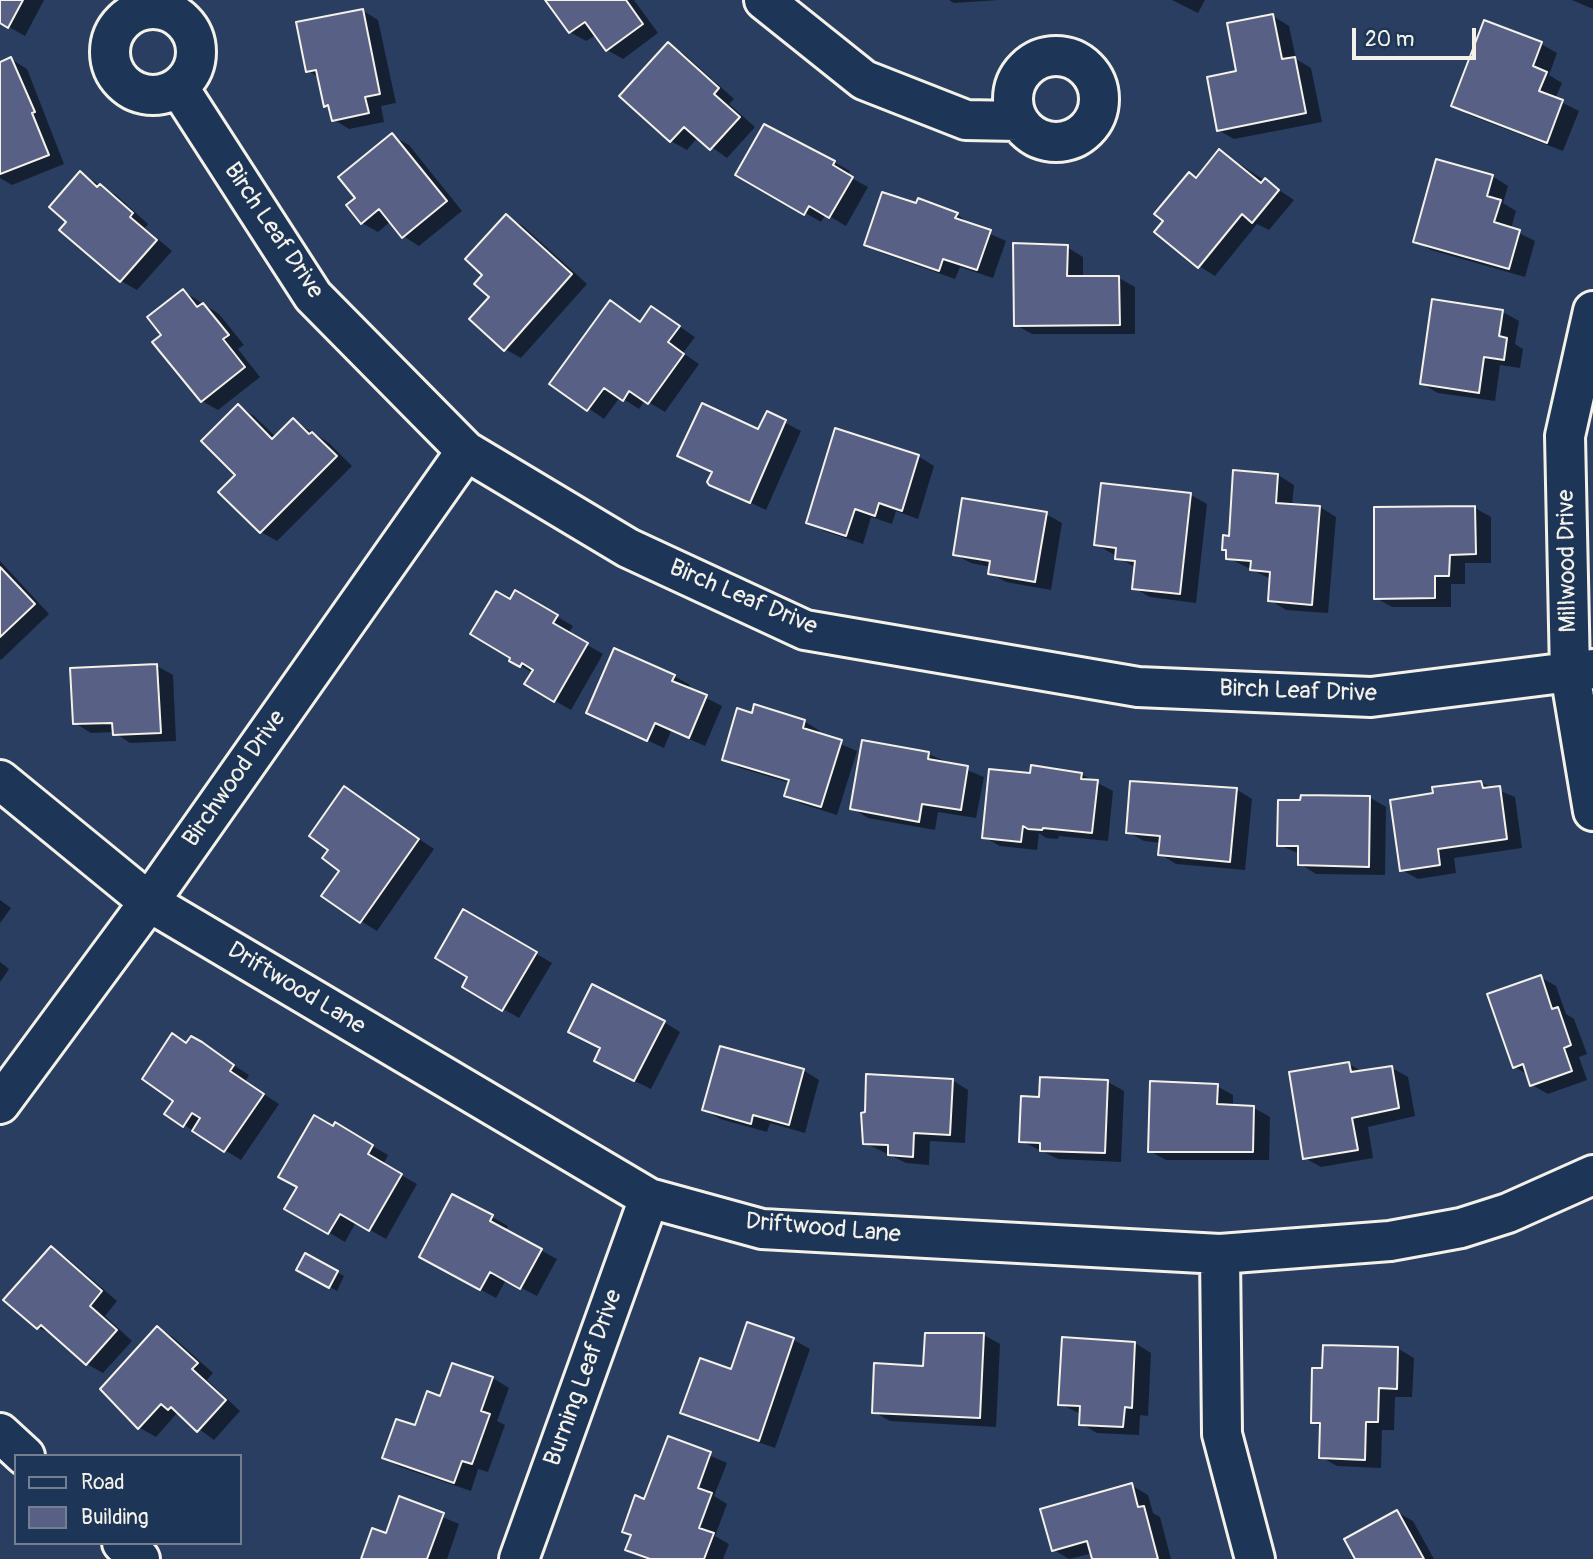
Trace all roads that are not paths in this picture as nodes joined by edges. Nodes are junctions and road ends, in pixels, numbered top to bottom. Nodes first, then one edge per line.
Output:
1 (764, 0) edge
2 (179, 88) dead end
3 (1018, 121) dead end
4 (1593, 311) edge
5 (466, 451) junction
6 (1581, 671) edge
7 (0, 780) edge
8 (1593, 811) edge
9 (149, 902) junction
10 (0, 1104) edge
11 (1593, 1175) edge
12 (649, 1198) junction
13 (1220, 1254) junction
14 (0, 1433) edge
15 (23, 1454) edge
16 (124, 1545) edge
17 (140, 1559) edge
18 (519, 1559) edge
19 (1255, 1559) edge

1 - 3 street
2 - 5 street, Birch Leaf Drive
4 - 6 street, Millwood Drive
5 - 6 street, Birch Leaf Drive
5 - 9 street, Birchwood Drive
6 - 8 street, Millwood Drive
7 - 9 street, Driftwood Lane
9 - 10 street, Birchwood Drive
9 - 12 street, Driftwood Lane
11 - 13 street, Driftwood Lane
12 - 13 street, Driftwood Lane
12 - 18 street, Burning Leaf Drive
13 - 19 street
14 - 15 street
16 - 17 street

